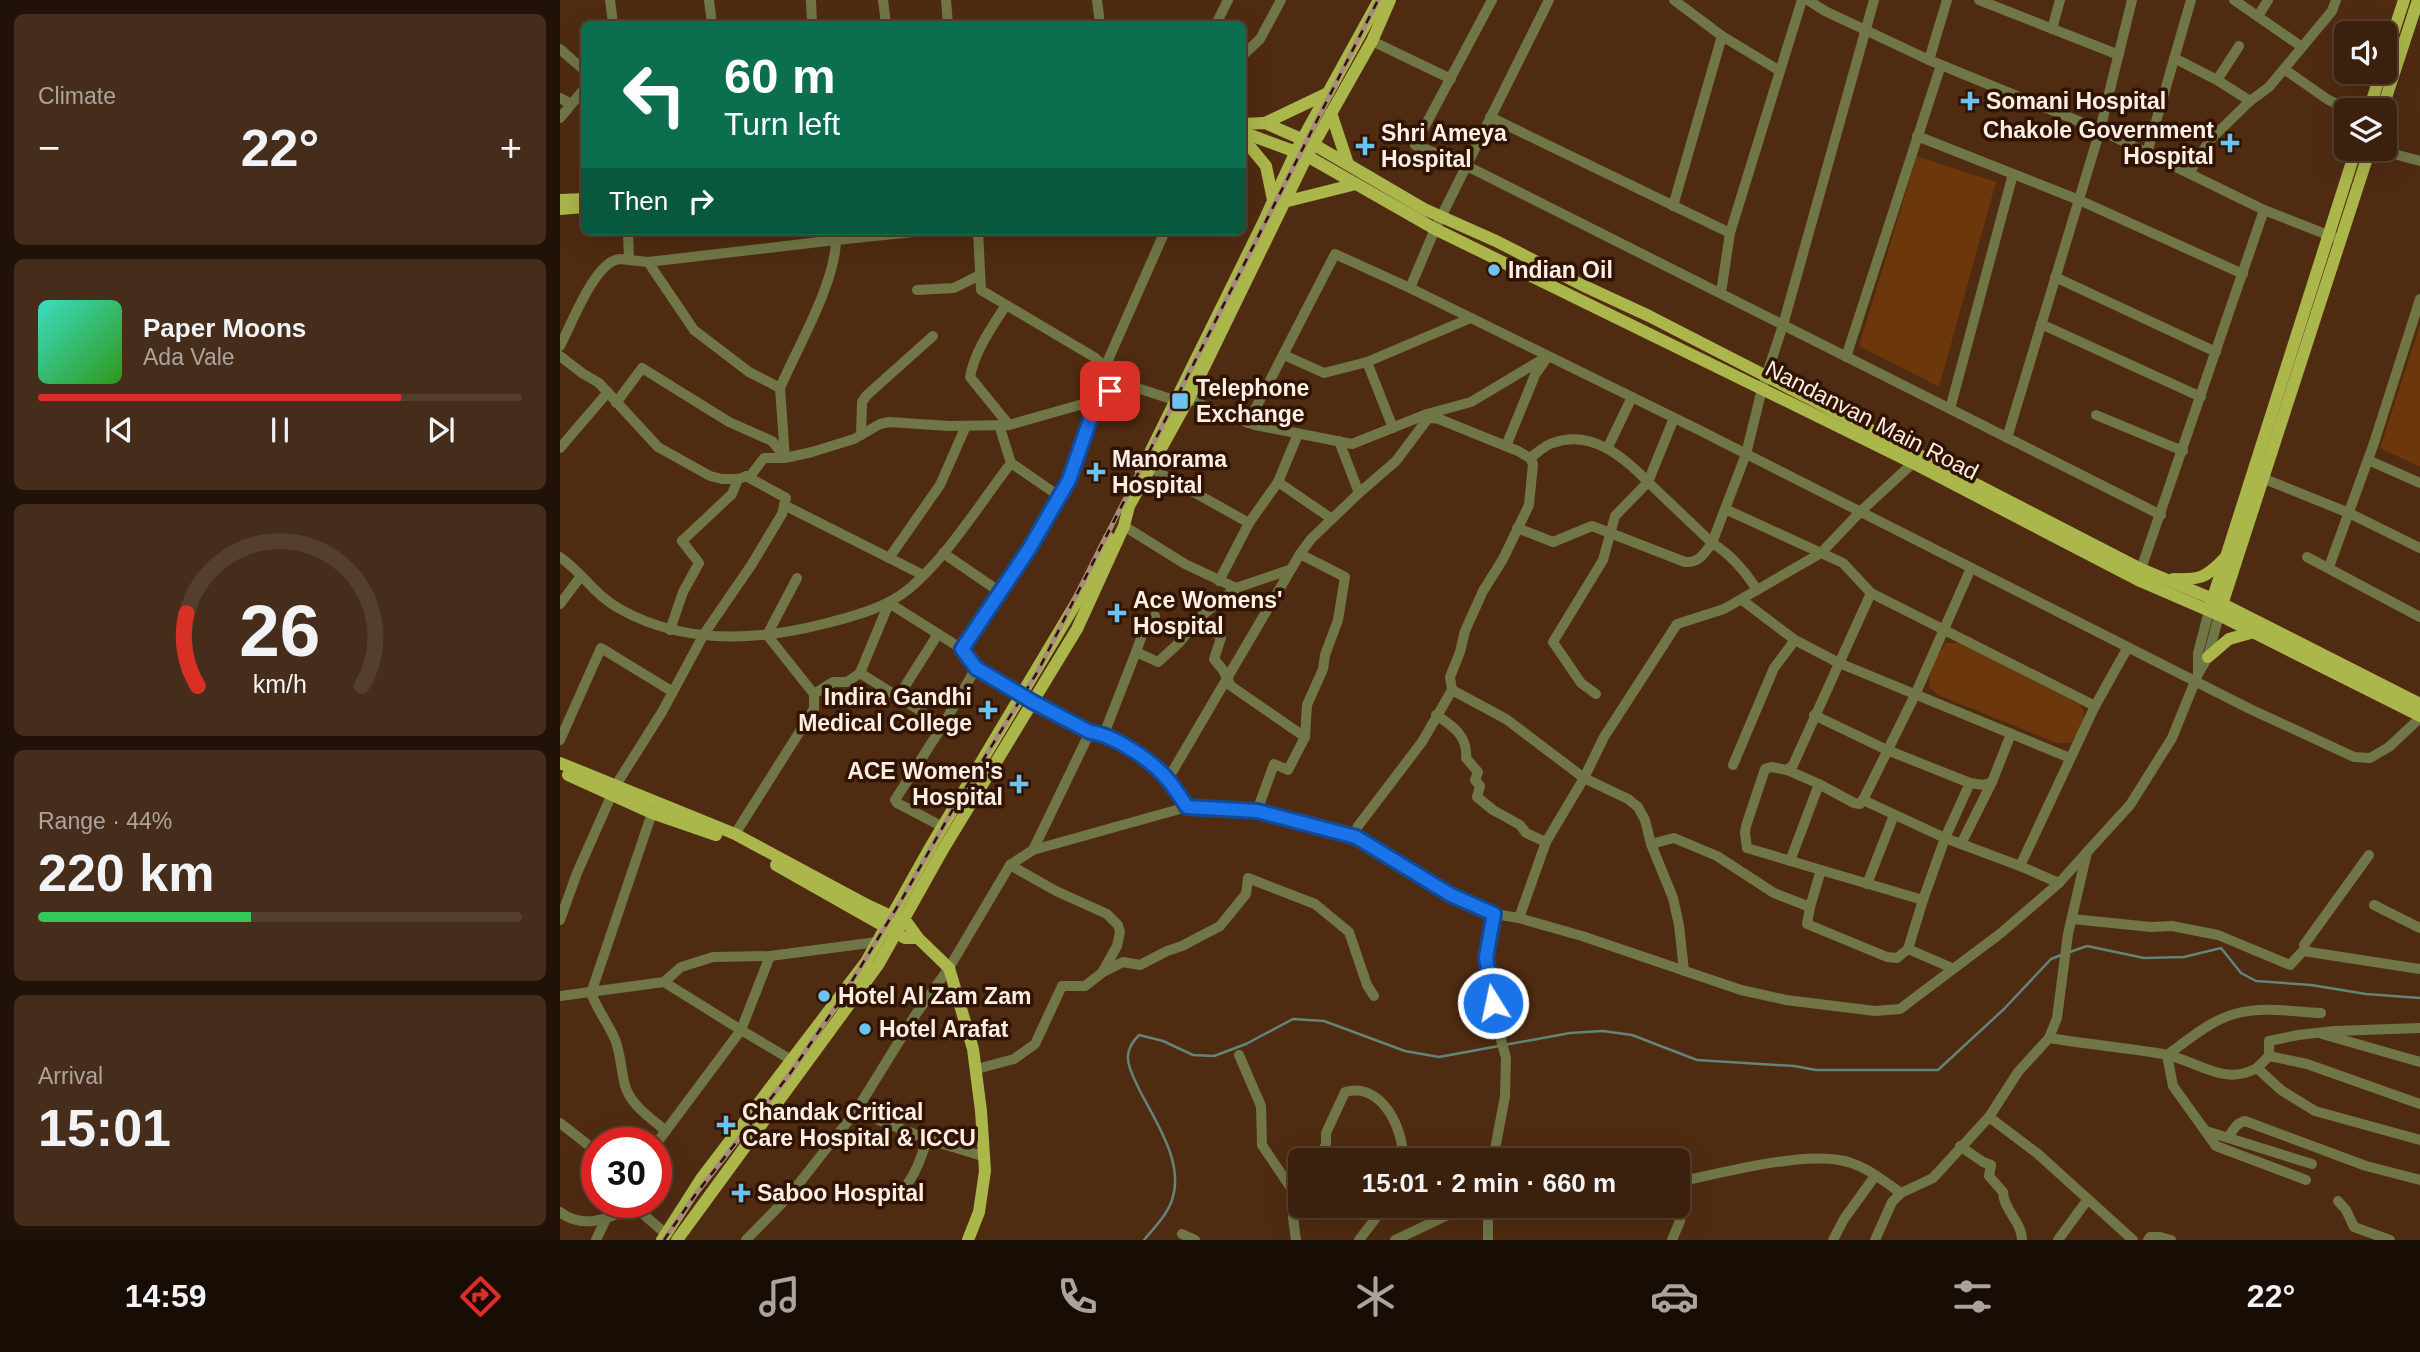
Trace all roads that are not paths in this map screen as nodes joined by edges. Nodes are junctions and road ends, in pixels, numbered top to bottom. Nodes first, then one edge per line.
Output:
1 (610, 0) edge
2 (709, 0) edge
3 (811, 0) edge
4 (883, 0) edge
5 (946, 0) edge
6 (1097, 0) edge
7 (1228, 0) edge
8 (1281, 0) edge
9 (1379, 0) edge
10 (1390, 0) edge
11 (1492, 0) edge
12 (1549, 0) edge
13 (1674, 0) edge
14 (1802, 0) edge
15 (1808, 0) edge
16 (1874, 0) edge
17 (1947, 0) edge
18 (1979, 0) edge
19 (2060, 0) edge
20 (2132, 0) edge
21 (2191, 0) edge
22 (2234, 0) edge
23 (2268, 0) edge
24 (2336, 0) edge
25 (2409, 1) edge
26 (2258, 16) junction
27 (613, 21) edge
28 (712, 21) edge
29 (813, 21) edge
30 (886, 21) edge
31 (948, 21) edge
32 (1100, 21) edge
33 (1218, 21) edge
34 (2052, 29) junction
35 (1865, 30) junction
36 (2397, 30) edge
37 (1723, 36) junction
38 (1372, 41) junction
39 (2239, 46) dead end
40 (2302, 47) junction
41 (560, 50) edge
42 (1246, 52) edge
43 (2119, 55) junction
44 (2174, 58) junction
45 (1929, 61) junction
46 (1941, 65) junction
47 (581, 68) edge
48 (2284, 69) junction
49 (1780, 71) junction
50 (1451, 79) junction
51 (2217, 80) junction
52 (581, 92) edge
53 (1328, 93) junction
54 (560, 98) edge
55 (2385, 98) edge
56 (2250, 101) junction
57 (2334, 103) edge
58 (571, 104) junction
59 (1331, 113) junction
60 (1490, 117) junction
61 (560, 118) edge
62 (1265, 123) junction
63 (1246, 124) edge
64 (2100, 130) junction
65 (1246, 136) edge
66 (1917, 136) junction
67 (1246, 141) edge
68 (1305, 148) junction
69 (2147, 153) junction
70 (2397, 155) edge
71 (2353, 161) edge
72 (2368, 161) edge
73 (2420, 161) edge
74 (1348, 164) junction
75 (1467, 166) junction
76 (2189, 173) junction
77 (2013, 174) junction
78 (1356, 184) junction
79 (581, 199) edge
80 (560, 200) edge
81 (2079, 200) junction
82 (1279, 201) junction
83 (1673, 206) junction
84 (581, 207) edge
85 (560, 209) edge
86 (2264, 210) junction
87 (1438, 223) junction
88 (1730, 233) junction
89 (628, 235) edge
90 (884, 235) edge
91 (978, 235) edge
92 (1163, 235) edge
93 (2334, 238) junction
94 (836, 240) junction
95 (629, 260) junction
96 (648, 262) junction
97 (2243, 274) junction
98 (980, 275) junction
99 (2056, 277) junction
100 (1410, 288) junction
101 (917, 290) dead end
102 (1721, 293) junction
103 (2420, 299) edge
104 (1006, 305) junction
105 (1471, 318) junction
106 (2041, 324) junction
107 (1783, 325) junction
108 (933, 337) dead end
109 (560, 346) edge
110 (2216, 352) junction
111 (1284, 355) junction
112 (560, 356) edge
113 (1548, 356) junction
114 (1846, 357) junction
115 (1367, 362) junction
116 (1105, 368) junction
117 (1122, 383) junction
118 (1764, 383) junction
119 (780, 387) junction
120 (608, 393) junction
121 (1632, 397) junction
122 (2201, 397) junction
123 (1189, 398) junction
124 (1097, 400) junction
125 (1174, 400) junction
126 (616, 403) junction
127 (1950, 409) junction
128 (2096, 415) dead end
129 (1425, 417) junction
130 (1674, 418) junction
131 (1248, 423) junction
132 (1004, 425) junction
133 (966, 426) junction
134 (1393, 428) junction
135 (1298, 433) junction
136 (861, 435) junction
137 (2007, 438) junction
138 (1339, 441) junction
139 (1506, 446) junction
140 (1608, 447) junction
141 (560, 448) edge
142 (2182, 451) junction
143 (1746, 454) junction
144 (785, 458) junction
145 (1530, 458) junction
146 (2368, 460) junction
147 (1011, 463) junction
148 (1913, 463) junction
149 (1149, 467) junction
150 (2258, 476) junction
151 (742, 478) junction
152 (1278, 482) junction
153 (1648, 482) junction
154 (2420, 483) edge
155 (1359, 494) junction
156 (1059, 496) junction
157 (784, 505) junction
158 (1725, 509) junction
159 (1860, 512) junction
160 (2349, 513) junction
161 (2161, 515) junction
162 (1332, 519) junction
163 (1249, 523) junction
164 (1124, 526) junction
165 (1517, 528) junction
166 (1611, 532) junction
167 (1712, 543) junction
168 (2420, 548) edge
169 (943, 553) junction
170 (1821, 553) junction
171 (1300, 554) junction
172 (560, 556) edge
173 (2227, 556) junction
174 (2307, 557) dead end
175 (889, 558) junction
176 (2329, 567) junction
177 (1970, 568) junction
178 (2141, 569) junction
179 (1289, 570) junction
180 (923, 575) junction
181 (581, 576) junction
182 (797, 579) dead end
183 (2165, 579) junction
184 (1219, 581) junction
185 (1236, 588) junction
186 (1757, 590) junction
187 (1000, 592) junction
188 (1871, 593) junction
189 (1742, 600) junction
190 (889, 603) junction
191 (560, 604) edge
192 (2216, 607) junction
193 (1155, 616) dead end
194 (1200, 617) junction
195 (2420, 617) edge
196 (1944, 628) junction
197 (670, 630) junction
198 (2254, 632) junction
199 (938, 634) junction
200 (704, 635) junction
201 (767, 635) junction
202 (1795, 640) junction
203 (2129, 647) junction
204 (962, 649) junction
205 (1136, 652) junction
206 (2208, 657) junction
207 (1839, 663) junction
208 (976, 668) junction
209 (860, 673) junction
210 (1226, 676) junction
211 (2197, 677) junction
212 (1452, 690) junction
213 (673, 692) junction
214 (814, 694) junction
215 (1595, 694) dead end
216 (1021, 695) junction
217 (1915, 695) junction
218 (898, 697) junction
219 (1033, 702) junction
220 (2095, 706) junction
221 (2419, 709) edge
222 (1436, 715) junction
223 (1814, 715) junction
224 (943, 724) junction
225 (1090, 732) junction
226 (1104, 734) junction
227 (2011, 734) junction
228 (1305, 737) junction
229 (560, 740) edge
230 (1887, 750) junction
231 (2070, 758) junction
232 (560, 763) edge
233 (1733, 765) dead end
234 (1787, 770) junction
235 (560, 772) edge
236 (1584, 778) junction
237 (1168, 779) junction
238 (1992, 782) junction
239 (1970, 783) junction
240 (1819, 784) junction
241 (614, 790) junction
242 (1863, 800) junction
243 (1187, 807) junction
244 (1257, 811) junction
245 (652, 813) junction
246 (1894, 815) junction
247 (943, 827) junction
248 (735, 834) junction
249 (1353, 836) junction
250 (1945, 838) junction
251 (1546, 842) junction
252 (1651, 844) junction
253 (1961, 844) junction
254 (1033, 850) junction
255 (2087, 852) junction
256 (2369, 855) dead end
257 (1790, 861) junction
258 (1010, 865) junction
259 (2020, 866) junction
260 (1821, 870) junction
261 (2059, 883) junction
262 (1867, 884) junction
263 (836, 894) junction
264 (1923, 900) junction
265 (2374, 905) dead end
266 (1810, 907) junction
267 (1494, 914) junction
268 (1519, 918) junction
269 (2072, 919) junction
270 (560, 920) edge
271 (895, 924) junction
272 (2420, 928) edge
273 (877, 942) junction
274 (2304, 945) dead end
275 (1908, 949) junction
276 (770, 956) junction
277 (949, 968) junction
278 (1952, 968) junction
279 (2420, 970) edge
280 (1684, 971) junction
281 (1103, 972) junction
282 (664, 982) junction
283 (591, 993) junction
284 (560, 996) edge
285 (1374, 996) dead end
286 (2321, 1013) dead end
287 (2420, 1028) edge
288 (741, 1030) junction
289 (2318, 1033) junction
290 (2049, 1038) junction
291 (1239, 1055) dead end
292 (2167, 1055) junction
293 (2269, 1056) junction
294 (793, 1061) junction
295 (2420, 1062) edge
296 (2258, 1068) junction
297 (977, 1069) junction
298 (2420, 1104) edge
299 (856, 1111) junction
300 (1989, 1117) junction
301 (560, 1124) edge
302 (661, 1127) edge
303 (669, 1127) edge
304 (2206, 1131) junction
305 (2228, 1138) junction
306 (927, 1139) junction
307 (581, 1140) edge
308 (2420, 1140) edge
309 (1961, 1146) junction
310 (1323, 1148) edge
311 (1404, 1148) edge
312 (1495, 1148) edge
313 (982, 1156) junction
314 (2312, 1164) dead end
315 (1875, 1175) junction
316 (1690, 1179) edge
317 (1288, 1180) edge
318 (2306, 1180) dead end
319 (2420, 1180) edge
320 (901, 1192) dead end
321 (1901, 1193) junction
322 (2088, 1199) junction
323 (2338, 1201) dead end
324 (561, 1214) edge
325 (649, 1218) edge
326 (1293, 1218) edge
327 (1376, 1218) edge
328 (1442, 1218) edge
329 (1488, 1218) edge
330 (1679, 1218) edge
331 (606, 1219) joint
332 (1182, 1234) dead end
333 (669, 1239) edge
334 (596, 1240) edge
335 (746, 1240) edge
336 (968, 1240) edge
337 (1195, 1240) edge
338 (1296, 1240) edge
339 (1359, 1240) edge
340 (1395, 1240) edge
341 (1488, 1240) edge
342 (1672, 1240) edge
343 (1833, 1240) edge
344 (1875, 1240) edge
345 (2022, 1240) edge
346 (2058, 1240) edge
347 (2133, 1240) edge
348 (2148, 1240) edge
349 (2171, 1240) edge
350 (2390, 1240) edge

1 - 27 street
2 - 28 street
3 - 29 street
4 - 30 street
5 - 31 street
6 - 32 street
7 - 33 street
8 - 42 street
9 - 53 main road
10 - 38 main road
11 - 50 street
12 - 60 street
13 - 37 street
14 - 49 street
15 - 35 street
16 - 35 street
17 - 45 street
18 - 34 street
19 - 34 street
20 - 43 street
21 - 44 street
22 - 26 street
23 - 26 street
24 - 40 street
25 - 36 main road
25 - 55 main road
26 - 40 street
34 - 43 street
35 - 45 street
35 - 107 street
37 - 49 street
37 - 83 street
38 - 50 street
38 - 59 main road
39 - 51 street
40 - 48 street
41 - 47 street
43 - 64 street
44 - 51 street
44 - 69 street
45 - 46 street
46 - 64 street
46 - 66 street
48 - 56 street
48 - 57 street
49 - 88 street
50 - 75 street
51 - 56 street
52 - 58 street
53 - 62 main road
53 - 68 main road
54 - 58 street
56 - 76 street
58 - 61 street
59 - 68 main road
59 - 74 main road
60 - 75 street
60 - 83 street
62 - 63 main road
62 - 68 main road
64 - 69 street
64 - 81 street
65 - 68 main road, Nandanvan Main Road
66 - 77 street
66 - 114 street
67 - 82 main road
68 - 74 main road
68 - 78 main road, Nandanvan Main Road
68 - 82 main road
69 - 76 street
70 - 73 street
71 - 93 main road
72 - 93 main road
74 - 87 main road
75 - 87 street
75 - 102 street
76 - 86 street
77 - 81 street
77 - 127 street
78 - 82 main road
78 - 87 main road, Nandanvan Main Road
79 - 80 main road
81 - 97 street
81 - 99 street
82 - 123 main road
82 - 125 main road
83 - 88 street
84 - 85 main road
86 - 93 street
86 - 97 street
87 - 100 street
87 - 118 main road, Nandanvan Main Road
88 - 102 street
89 - 95 street
90 - 94 street
91 - 98 street
92 - 116 street
93 - 150 main road
94 - 96 street
94 - 119 street
95 - 96 street
95 - 109 street
96 - 119 street
97 - 110 street
98 - 101 street
98 - 104 street
99 - 106 street
99 - 110 street
100 - 105 street
100 - 111 street
102 - 107 street
103 - 146 street
104 - 116 street
104 - 132 street
105 - 113 street
105 - 115 street
106 - 122 street
106 - 137 street
107 - 114 street
107 - 118 street
108 - 136 street
110 - 122 street
111 - 115 street
111 - 131 street
112 - 120 street
113 - 121 street
113 - 129 street
113 - 139 street
114 - 127 street
115 - 134 street
116 - 117 street
117 - 124 street
117 - 125 street
118 - 143 street
118 - 148 main road, Nandanvan Main Road
118 - 178 main road
119 - 144 street
120 - 126 street
120 - 141 street
121 - 130 street
121 - 140 street
122 - 142 street
123 - 125 street
123 - 131 street
123 - 149 main road
124 - 132 street
124 - 156 street
125 - 216 main road
126 - 144 street
126 - 151 street
127 - 137 street
128 - 142 street
129 - 134 street
129 - 139 street
129 - 155 street
130 - 143 street
130 - 153 street
131 - 135 street
132 - 133 street
132 - 147 street
133 - 136 street
133 - 175 street
134 - 138 street
135 - 138 street
135 - 152 street
136 - 144 street
137 - 161 street
138 - 155 street
139 - 145 street
140 - 145 street
140 - 153 street
142 - 161 street
143 - 158 street
143 - 159 street
144 - 151 street
145 - 165 street
146 - 154 street
146 - 160 street
147 - 156 street
147 - 169 street
148 - 159 street
148 - 192 main road, Nandanvan Main Road
149 - 163 street
149 - 164 main road
150 - 160 street
150 - 173 main road
150 - 192 main road
151 - 157 street
151 - 197 street
152 - 162 street
152 - 163 street
153 - 166 street
153 - 167 street
155 - 162 street
156 - 187 street
157 - 175 street
157 - 200 street
158 - 167 street
158 - 170 street
159 - 170 street
159 - 177 street
160 - 168 street
160 - 176 street
161 - 178 street
162 - 171 street
163 - 184 street
164 - 184 street
164 - 219 main road
165 - 166 street
165 - 212 street
166 - 167 street
166 - 215 street
167 - 186 street
169 - 180 street
169 - 187 street
170 - 186 street
170 - 188 street
171 - 179 street
171 - 228 street
172 - 181 street
173 - 183 main road
173 - 192 main road
174 - 176 street
175 - 180 street
176 - 195 street
177 - 196 street
177 - 203 street
178 - 183 main road
179 - 185 street
179 - 210 street
180 - 190 street
181 - 191 street
181 - 197 street
182 - 201 street
183 - 192 main road
184 - 185 street
185 - 194 street
186 - 189 street
187 - 204 street
188 - 196 street
188 - 207 street
189 - 202 street
189 - 236 street
190 - 199 street
190 - 201 street
190 - 209 street
192 - 198 main road, Nandanvan Main Road
192 - 206 street
192 - 211 street
192 - 221 main road
193 - 205 street
194 - 205 street
194 - 210 street
196 - 217 street
196 - 220 street
197 - 200 street
198 - 206 main road
198 - 221 main road, Nandanvan Main Road
199 - 204 street
199 - 218 street
200 - 201 street
200 - 213 street
201 - 214 street
202 - 207 street
202 - 233 street
203 - 211 street
203 - 220 street
204 - 208 street
205 - 226 street
206 - 211 street
207 - 217 street
207 - 223 street
208 - 216 street
208 - 224 street
209 - 214 street
209 - 218 street
210 - 228 street
210 - 237 street
211 - 221 street
211 - 255 street
212 - 222 street
212 - 236 street
213 - 229 street
213 - 241 street
214 - 248 street
216 - 219 street
216 - 247 main road
217 - 227 street
217 - 230 street
218 - 224 street
219 - 225 street
219 - 271 main road
220 - 231 street
222 - 249 street
222 - 251 street
223 - 230 street
223 - 234 street
224 - 247 street
225 - 226 street
225 - 254 street
226 - 237 street
227 - 231 street
227 - 238 street
228 - 244 street
230 - 239 street
230 - 242 street
231 - 259 street
232 - 241 main road
234 - 240 street
234 - 257 street
235 - 241 main road
236 - 251 street
236 - 252 street
237 - 243 street
238 - 239 street
238 - 253 street
239 - 250 street
240 - 242 street
240 - 257 street
241 - 245 main road
241 - 248 main road
241 - 270 street
242 - 246 street
243 - 244 street
243 - 254 street
244 - 249 street
245 - 263 main road
245 - 283 street
246 - 250 street
246 - 262 street
247 - 271 main road
248 - 263 main road
249 - 267 street
250 - 253 street
250 - 264 street
251 - 268 street
252 - 266 street
252 - 280 street
253 - 259 street
254 - 258 street
255 - 261 street
255 - 269 street
256 - 274 street
257 - 260 street
258 - 277 street
258 - 281 street
259 - 261 street
260 - 262 street
260 - 266 street
261 - 278 street
262 - 264 street
263 - 271 main road
264 - 275 street
265 - 272 street
266 - 275 street
267 - 268 street
267 - 312 street
268 - 280 street
269 - 279 street
269 - 290 street
271 - 273 main road
271 - 277 main road
271 - 333 main road
273 - 276 street
273 - 294 main road
275 - 278 street
276 - 282 street
276 - 288 street
277 - 297 main road
277 - 299 street
278 - 280 street
281 - 285 street
281 - 297 street
282 - 283 street
282 - 288 street
283 - 284 street
283 - 302 street
286 - 292 street
287 - 289 street
288 - 294 street
288 - 303 street
289 - 293 street
289 - 295 street
290 - 292 street
290 - 300 street
291 - 317 street
292 - 296 street
292 - 304 street
293 - 296 street
293 - 298 street
294 - 333 main road
296 - 308 street
297 - 313 main road
299 - 306 street
299 - 335 street
300 - 309 street
300 - 322 street
301 - 307 street
304 - 305 street
304 - 318 street
305 - 314 street
305 - 319 street
306 - 313 street
306 - 320 street
309 - 321 street
309 - 345 street
310 - 311 street
313 - 336 main road
315 - 316 street
315 - 321 street
315 - 343 street
321 - 344 street
322 - 346 street
322 - 347 street
323 - 350 street
324 - 331 street
325 - 333 street
326 - 338 street
327 - 339 street
328 - 340 street
329 - 341 street
330 - 342 street
331 - 334 street
332 - 337 street
348 - 349 street

